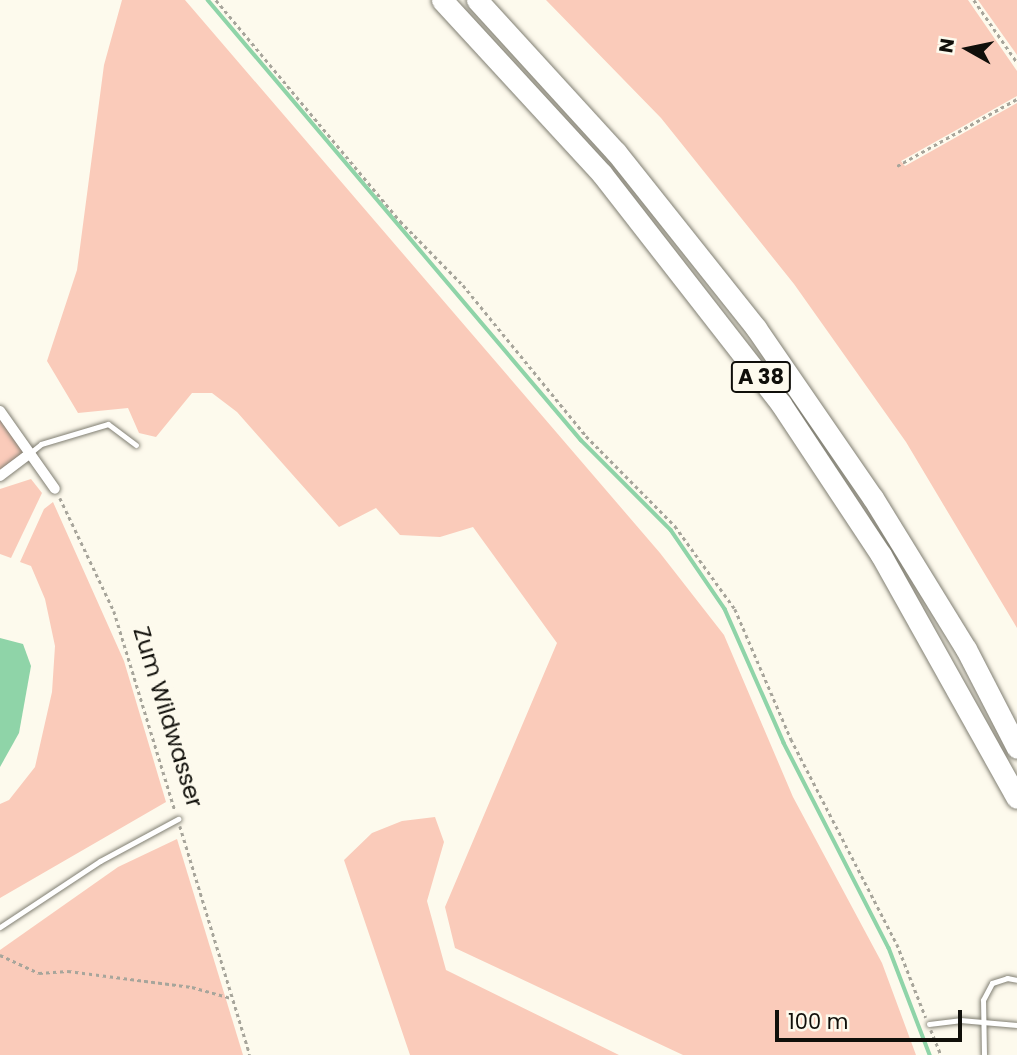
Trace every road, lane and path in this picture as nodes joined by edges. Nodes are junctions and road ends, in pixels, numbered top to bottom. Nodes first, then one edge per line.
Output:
1 (216, 0) edge
2 (442, 0) edge
3 (477, 0) edge
4 (974, 0) edge
5 (1017, 62) edge
6 (1017, 99) edge
7 (897, 166) dead end
8 (0, 411) edge
9 (136, 445) dead end
10 (30, 453) junction
11 (0, 476) edge
12 (55, 489) joint
13 (1017, 748) edge
14 (1017, 798) edge
15 (178, 820) junction
16 (0, 927) edge
17 (0, 955) edge
18 (1017, 981) edge
19 (233, 998) junction
20 (929, 1024) junction
21 (1017, 1024) edge
22 (984, 1025) junction
23 (250, 1055) edge
24 (941, 1055) edge
25 (984, 1055) edge

1 - 20 path
2 - 14 highway, A 38
3 - 13 highway, A 38
4 - 5 path
6 - 7 path
8 - 10 street
9 - 10 lane
10 - 11 street
10 - 12 street
12 - 15 path, Zum Wildwasser
15 - 16 lane
15 - 19 path, Zum Wildwasser
17 - 19 path
18 - 22 lane
19 - 23 path, Zum Wildwasser
20 - 22 lane
20 - 24 path
21 - 22 lane
22 - 25 lane

